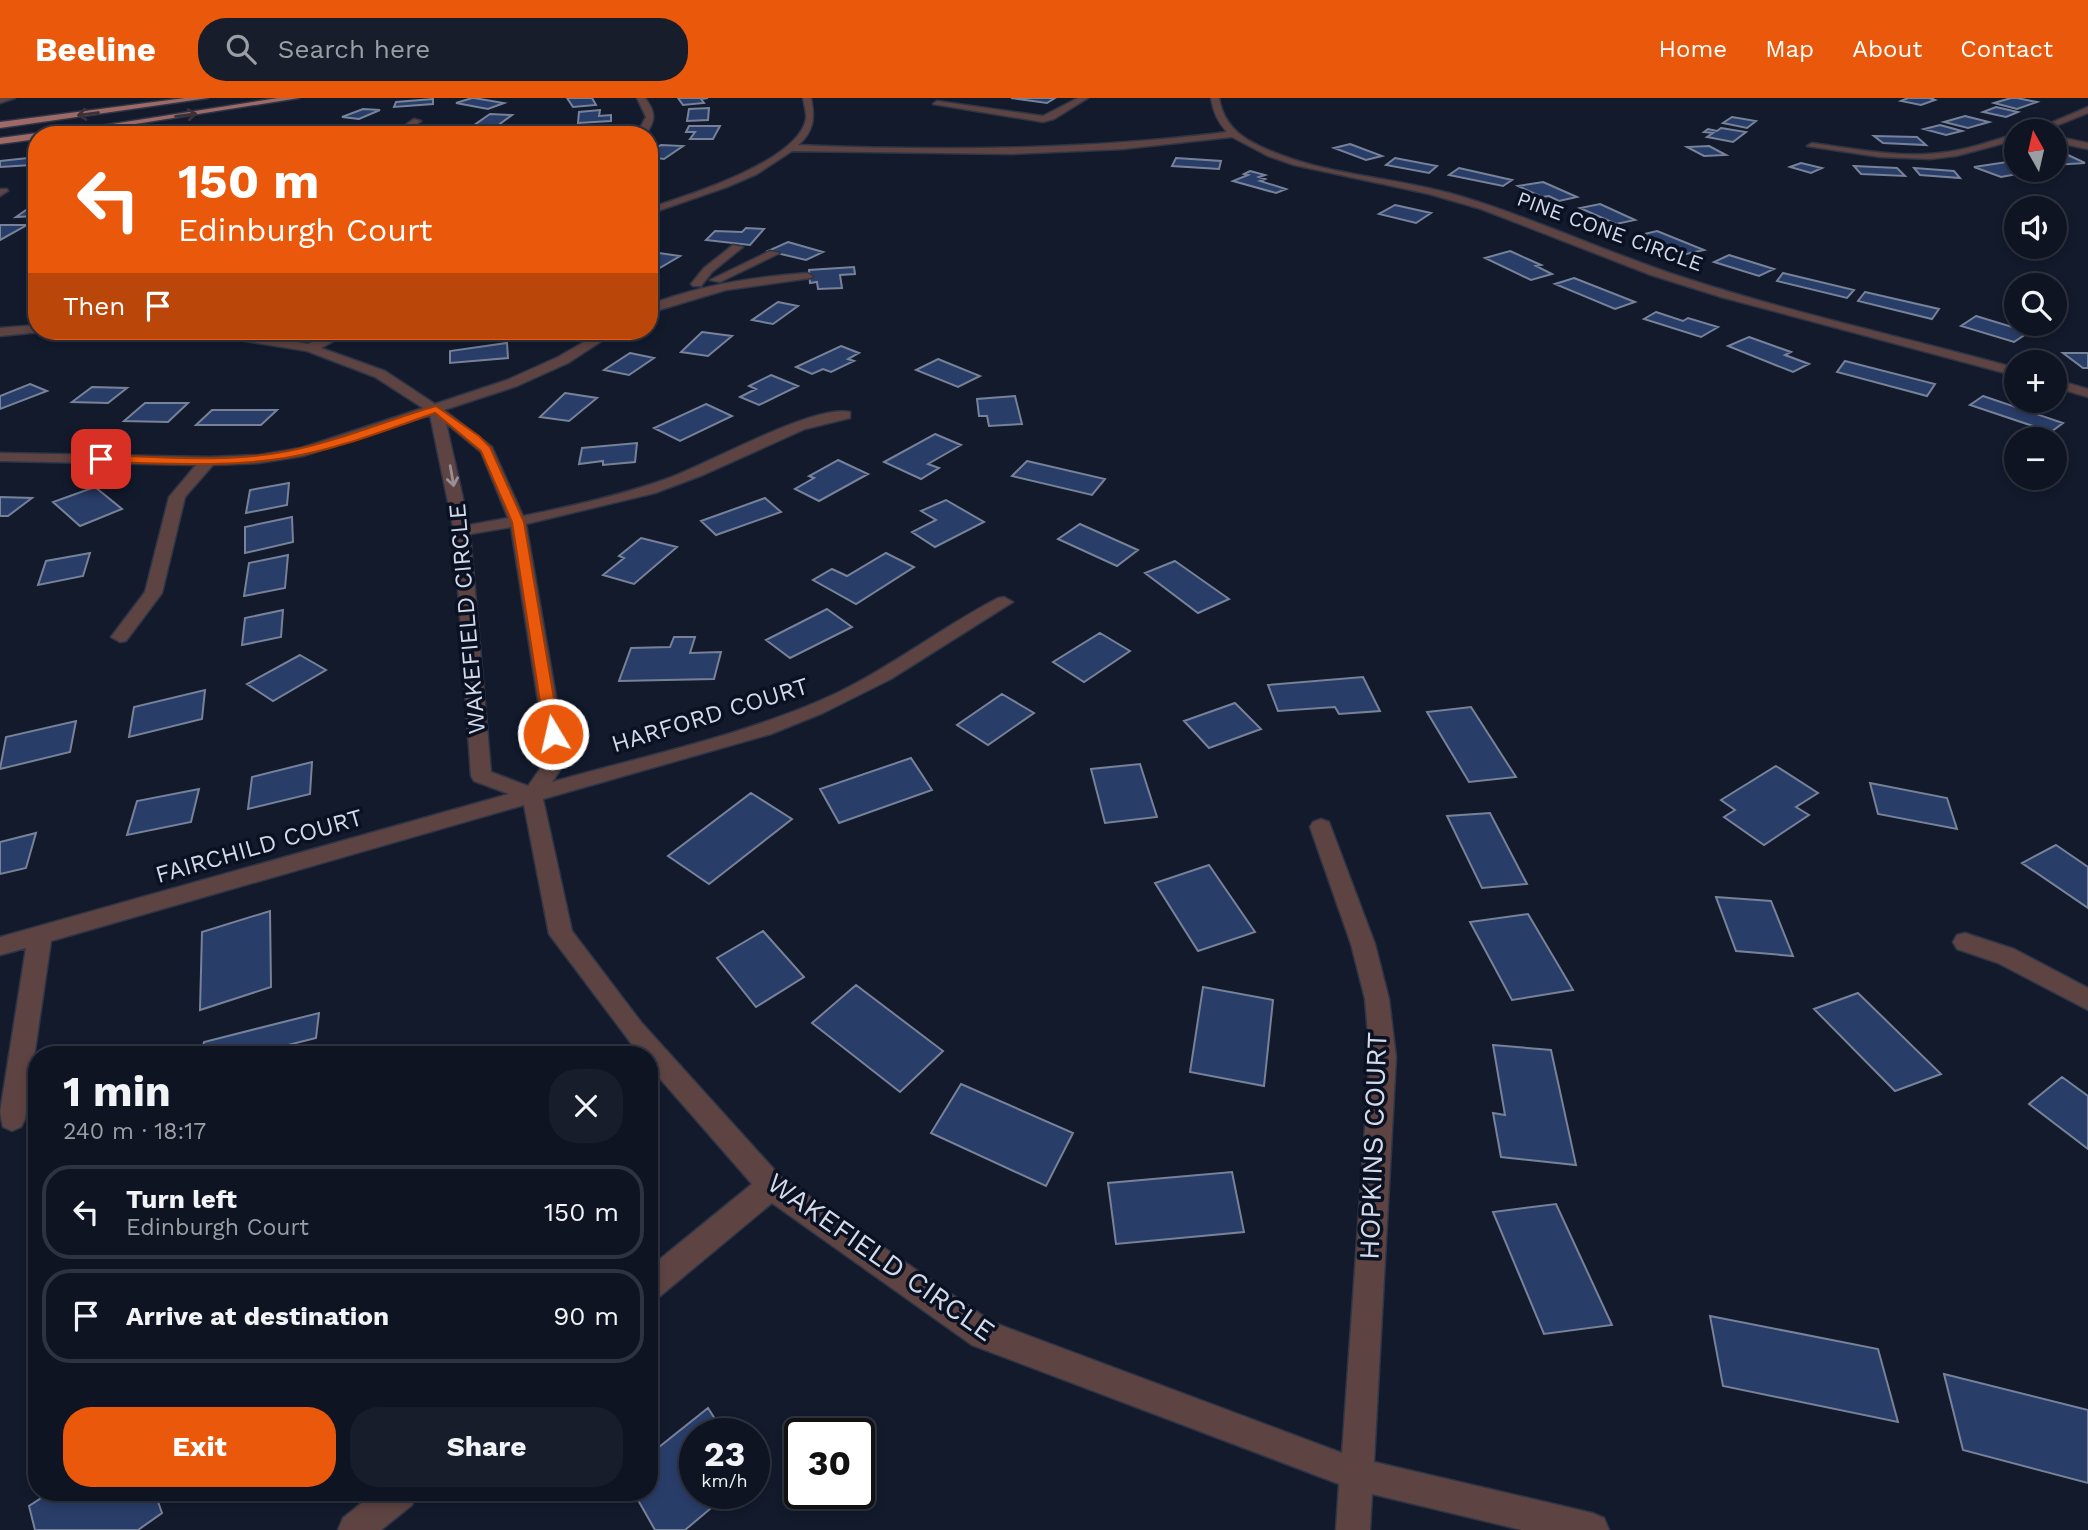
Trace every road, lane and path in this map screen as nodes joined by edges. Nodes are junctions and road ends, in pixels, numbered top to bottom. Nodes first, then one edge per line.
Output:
1 (11, 98) edge
2 (204, 98) edge
3 (295, 98) edge
4 (641, 98) edge
5 (807, 98) edge
6 (1084, 98) edge
7 (1215, 98) edge
8 (0, 100) edge
9 (937, 104) dead end
10 (2088, 110) edge
11 (2066, 119) edge
12 (417, 121) dead end
13 (0, 125) edge
14 (107, 126) edge
15 (410, 126) edge
16 (646, 126) edge
17 (1233, 134) junction
18 (28, 137) edge
19 (2004, 140) edge
20 (0, 141) edge
21 (2067, 142) edge
22 (1812, 146) dead end
23 (2088, 146) edge
24 (792, 148) junction
25 (658, 208) edge
26 (737, 247) dead end
27 (774, 253) dead end
28 (807, 276) dead end
29 (690, 295) junction
30 (658, 306) edge
31 (28, 330) edge
32 (0, 332) edge
33 (262, 340) edge
34 (327, 340) edge
35 (595, 340) edge
36 (310, 348) junction
37 (2004, 369) edge
38 (2067, 387) edge
39 (2088, 393) edge
40 (436, 410) junction
41 (845, 415) dead end
42 (0, 457) edge
43 (209, 461) junction
44 (518, 522) junction
45 (462, 531) junction
46 (1004, 602) dead end
47 (120, 637) dead end
48 (532, 795) junction
49 (1321, 827) dead end
50 (40, 935) junction
51 (1965, 942) dead end
52 (0, 946) edge
53 (2088, 1000) edge
54 (647, 1046) edge
55 (658, 1058) edge
56 (12, 1119) dead end
57 (771, 1186) junction
58 (658, 1280) edge
59 (1355, 1474) junction
60 (390, 1501) edge
61 (355, 1530) edge
62 (1353, 1530) edge
63 (1592, 1530) edge

1 - 8 street
2 -> 13 main road
14 -> 3 main road
4 - 16 street
5 - 24 street
6 - 9 street
7 - 17 street
10 - 11 street
12 - 15 street
17 - 24 street
17 - 37 street, PINE CONE CIRCLE
18 - 20 main road
19 - 22 street
21 - 23 street
24 - 25 street
26 - 29 street
27 - 29 street
28 - 29 street
29 - 30 street
31 - 32 street
33 - 36 street, WAKEFIELD CIRCLE
34 - 36 street
35 - 40 street
36 - 40 street, WAKEFIELD CIRCLE
38 - 39 street
40 - 43 street
40 - 44 street, WAKEFIELD CIRCLE
40 -> 45 street, WAKEFIELD CIRCLE
41 - 44 street
42 - 43 street
43 - 47 street
44 - 45 street
44 - 48 street, WAKEFIELD CIRCLE
45 - 48 street, WAKEFIELD CIRCLE
46 - 48 street, HARFORD COURT
48 - 50 street, FAIRCHILD COURT
48 - 54 street, WAKEFIELD CIRCLE
49 - 59 street, HOPKINS COURT
50 - 52 street, FAIRCHILD COURT
50 - 56 street
51 - 53 street
55 - 57 street, WAKEFIELD CIRCLE
57 - 58 street
57 - 59 street, WAKEFIELD CIRCLE
59 - 62 street, HOPKINS COURT
59 - 63 street, WAKEFIELD CIRCLE
60 - 61 street

